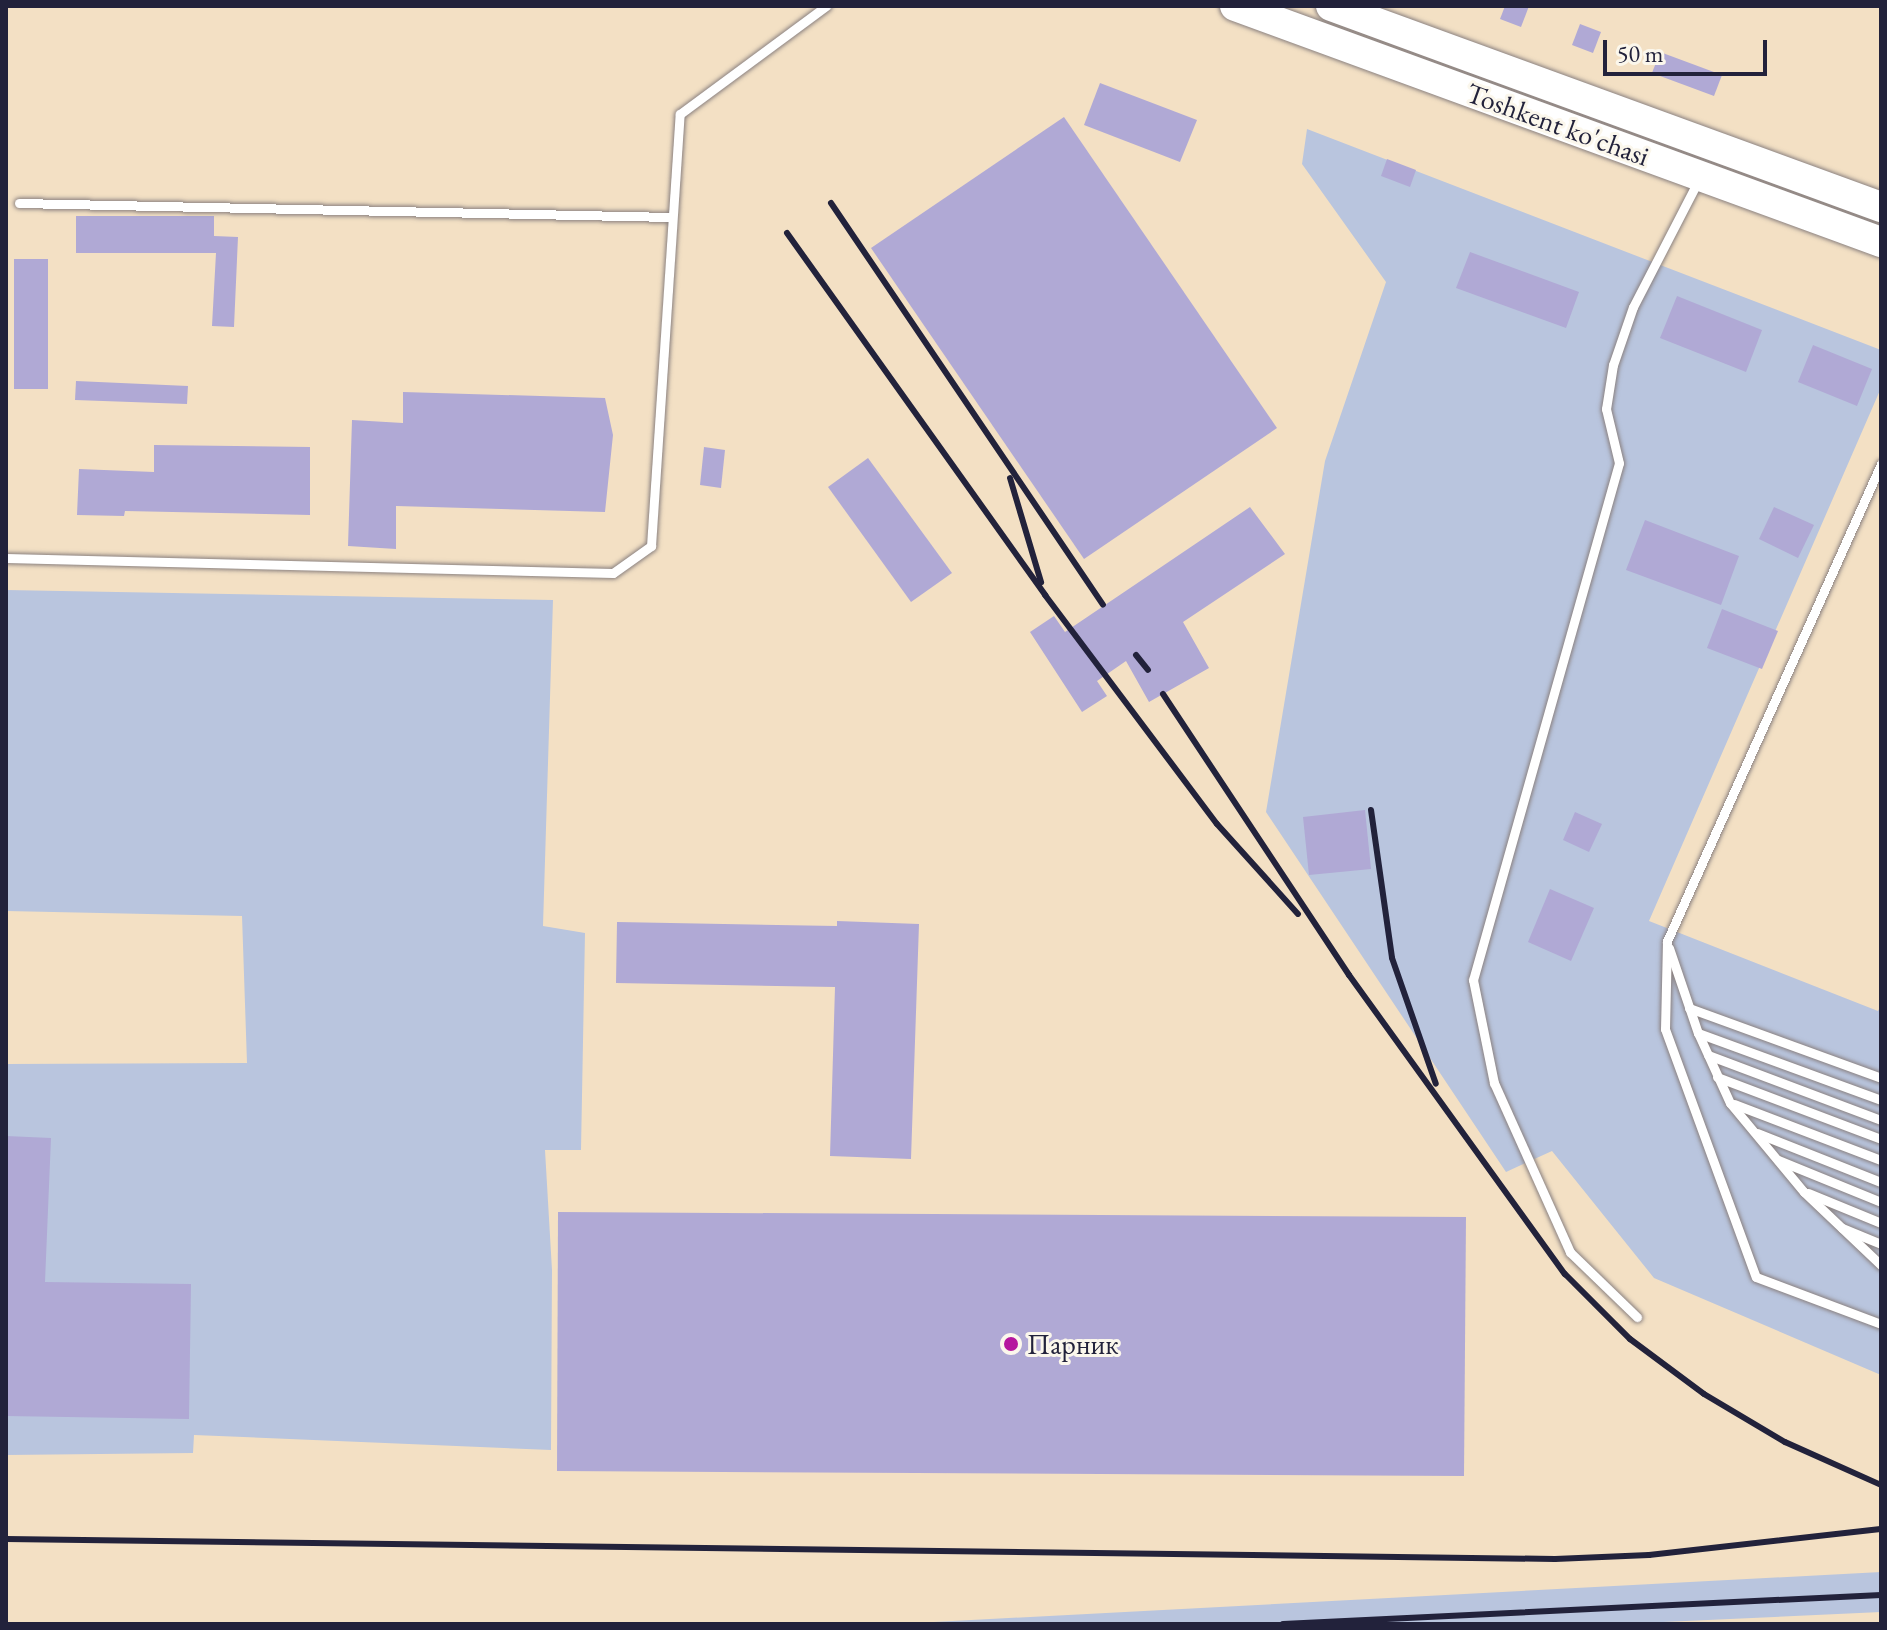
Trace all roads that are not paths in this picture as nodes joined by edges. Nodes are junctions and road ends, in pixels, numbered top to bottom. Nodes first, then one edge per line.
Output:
1 (826, 6) edge
2 (1235, 6) edge
3 (1331, 6) edge
4 (1701, 176) junction
5 (19, 203) dead end
6 (1881, 207) edge
7 (671, 217) junction
8 (1881, 242) edge
9 (1881, 464) edge
10 (6, 558) edge
11 (1667, 941) junction
12 (1689, 1008) junction
13 (1698, 1033) junction
14 (1708, 1055) junction
15 (1717, 1077) junction
16 (1881, 1078) edge
17 (1881, 1100) edge
18 (1730, 1103) junction
19 (1881, 1120) edge
20 (1754, 1132) junction
21 (1881, 1139) edge
22 (1775, 1159) junction
23 (1881, 1160) edge
24 (1881, 1182) edge
25 (1804, 1192) junction
26 (1881, 1202) edge
27 (1881, 1223) edge
28 (1835, 1225) junction
29 (1881, 1244) edge
30 (1881, 1265) edge
31 (1637, 1317) dead end
32 (1881, 1324) edge

1 - 7 lane
2 - 4 main road, Toshkent ko'chasi
3 - 6 main road, Toshkent ko'chasi
4 - 8 main road, Toshkent ko'chasi
4 - 31 lane
5 - 7 lane
7 - 10 lane
9 - 11 lane
11 - 12 lane
11 - 32 lane
12 - 13 lane
12 - 16 lane
13 - 14 lane
13 - 17 lane
14 - 15 lane
14 - 19 lane
15 - 18 lane
15 - 21 lane
18 - 20 lane
18 - 23 lane
20 - 22 lane
20 - 24 lane
22 - 25 lane
22 - 26 lane
25 - 27 lane
25 - 28 lane
28 - 29 lane
28 - 30 lane

